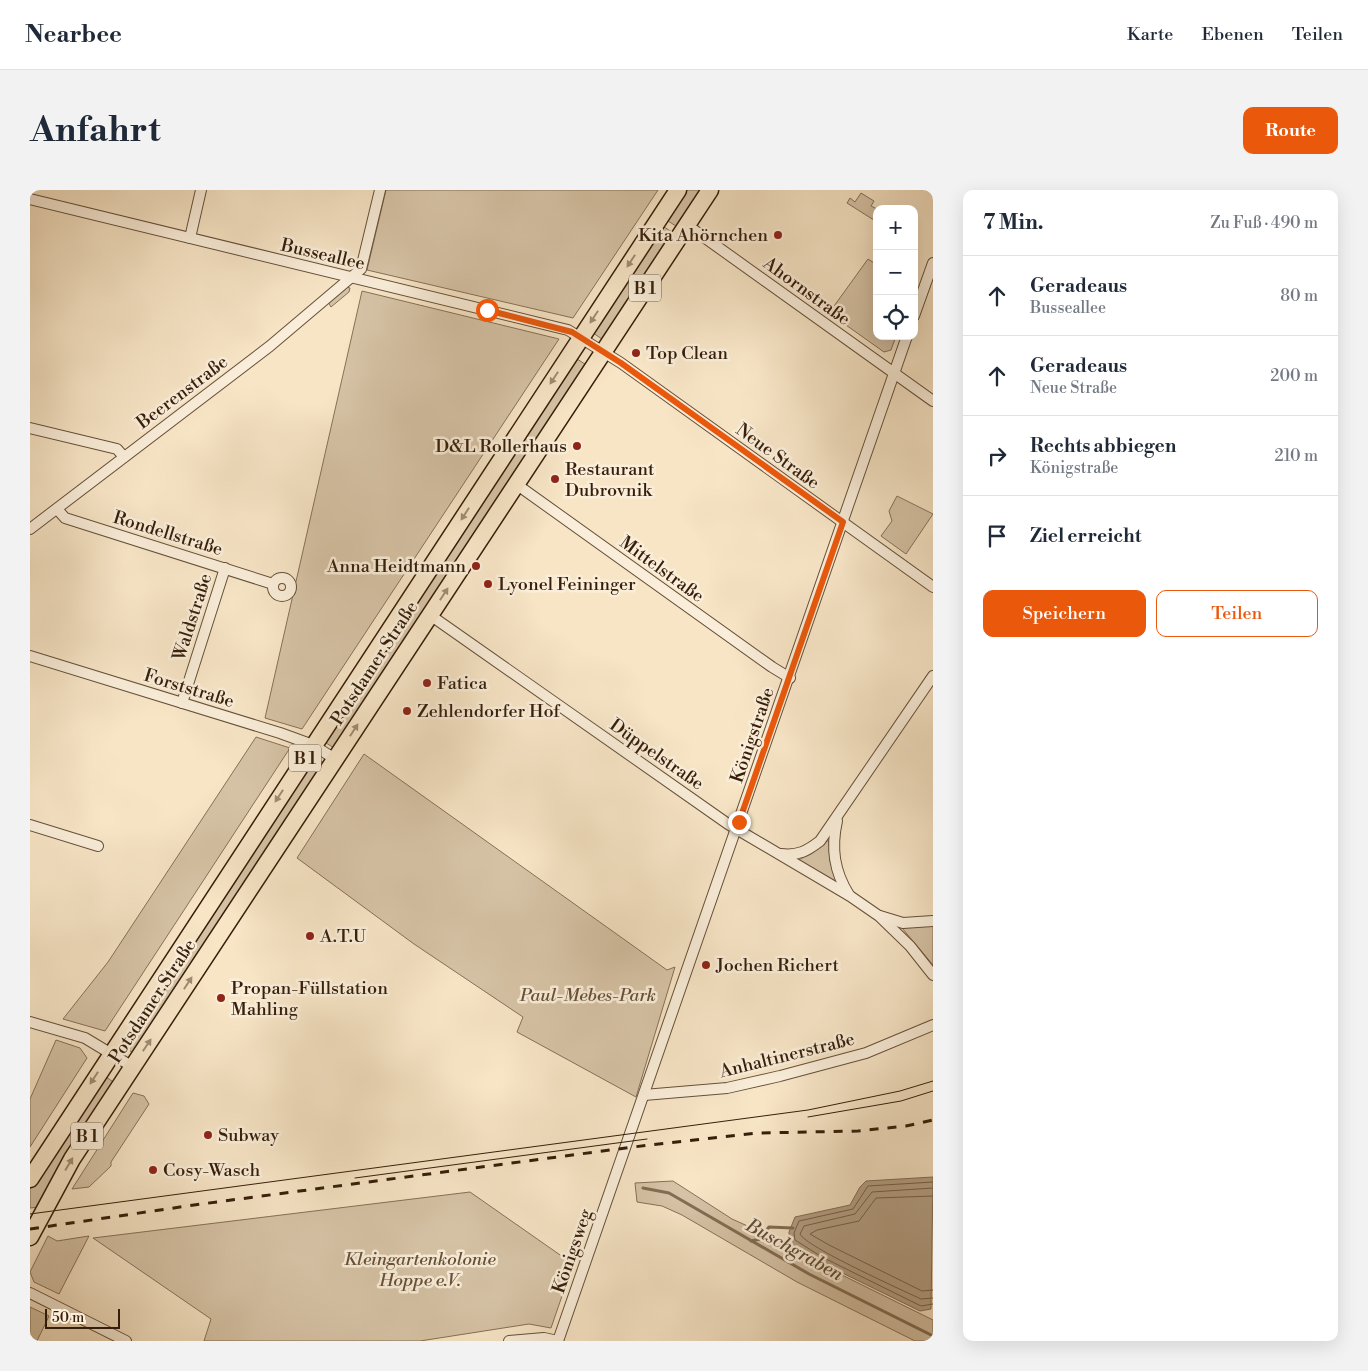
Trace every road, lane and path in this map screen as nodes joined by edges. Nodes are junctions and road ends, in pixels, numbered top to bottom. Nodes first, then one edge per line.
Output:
1 (201, 190) edge
2 (380, 190) edge
3 (678, 190) edge
4 (710, 190) edge
5 (30, 199) edge
6 (687, 225) junction
7 (190, 238) junction
8 (933, 263) edge
9 (350, 277) junction
10 (918, 305) edge
11 (581, 338) junction
12 (906, 340) edge
13 (603, 352) junction
14 (894, 373) junction
15 (933, 401) edge
16 (30, 428) edge
17 (124, 457) junction
18 (516, 484) junction
19 (57, 509) junction
20 (843, 522) junction
21 (30, 529) edge
22 (225, 568) junction
23 (273, 584) dead end
24 (933, 587) edge
25 (430, 614) junction
26 (30, 656) edge
27 (933, 676) edge
28 (790, 678) junction
29 (182, 703) junction
30 (313, 745) junction
31 (335, 759) junction
32 (837, 817) junction
33 (30, 825) edge
34 (737, 829) junction
35 (98, 846) dead end
36 (778, 854) junction
37 (850, 896) junction
38 (879, 916) junction
39 (933, 921) edge
40 (933, 975) edge
41 (30, 1022) edge
42 (933, 1025) edge
43 (111, 1052) junction
44 (132, 1067) junction
45 (644, 1095) junction
46 (616, 1173) joint
47 (30, 1179) edge
48 (30, 1237) edge
49 (30, 1293) edge
50 (126, 1341) edge
51 (509, 1341) edge
52 (558, 1341) edge

1 - 7 street
2 - 9 street, Beerenstraße
3 -> 11 main road, Potsdamer Straße / B 1
4 - 6 main road, Potsdamer Straße / B 1
5 - 7 street, Busseallee
6 - 13 main road, Potsdamer Straße / B 1
6 - 14 street, Ahornstraße
7 - 9 street, Busseallee
8 - 10 street
9 - 11 street, Busseallee
9 - 17 street, Beerenstraße
11 - 13 street, Busseallee
11 -> 30 main road, Potsdamer Straße / B 1
12 - 14 street, Königstraße
13 - 18 main road, Potsdamer Straße / B 1
13 - 20 street, Neue Straße
14 - 15 street, Ahornstraße
14 - 20 street, Königstraße
16 - 17 street
17 - 19 street, Beerenstraße
25 -> 18 main road, Potsdamer Straße / B 1
18 - 28 street, Mittelstraße
19 - 21 street, Beerenstraße
19 - 22 street, Rondellstraße
20 - 24 street, Neue Straße
20 - 28 street, Königstraße
22 - 23 street, Rondellstraße
22 - 29 street, Waldstraße
31 -> 25 main road, Potsdamer Straße / B 1
25 - 34 street, Düppelstraße
26 - 29 street, Forststraße
27 - 32 street
28 - 34 street, Königstraße
29 - 30 street, Forststraße
30 - 31 street, Forststraße
30 -> 43 main road, Potsdamer Straße / B 1
44 -> 31 main road, Potsdamer Straße / B 1
32 - 36 street
32 - 37 street
33 - 35 street
34 - 36 street, Düppelstraße
34 - 45 street, Königstraße
36 - 37 street, Düppelstraße
37 - 38 street, Düppelstraße
38 - 39 street
38 - 40 street, Düppelstraße
41 - 43 street
42 - 45 street, Anhaltinerstraße
43 - 44 street
43 -> 47 main road, Potsdamer Straße / B 1
48 -> 44 main road, Potsdamer Straße / B 1
45 - 46 street, Königstraße
46 - 52 street, Königsweg
49 - 50 street
51 - 52 street

